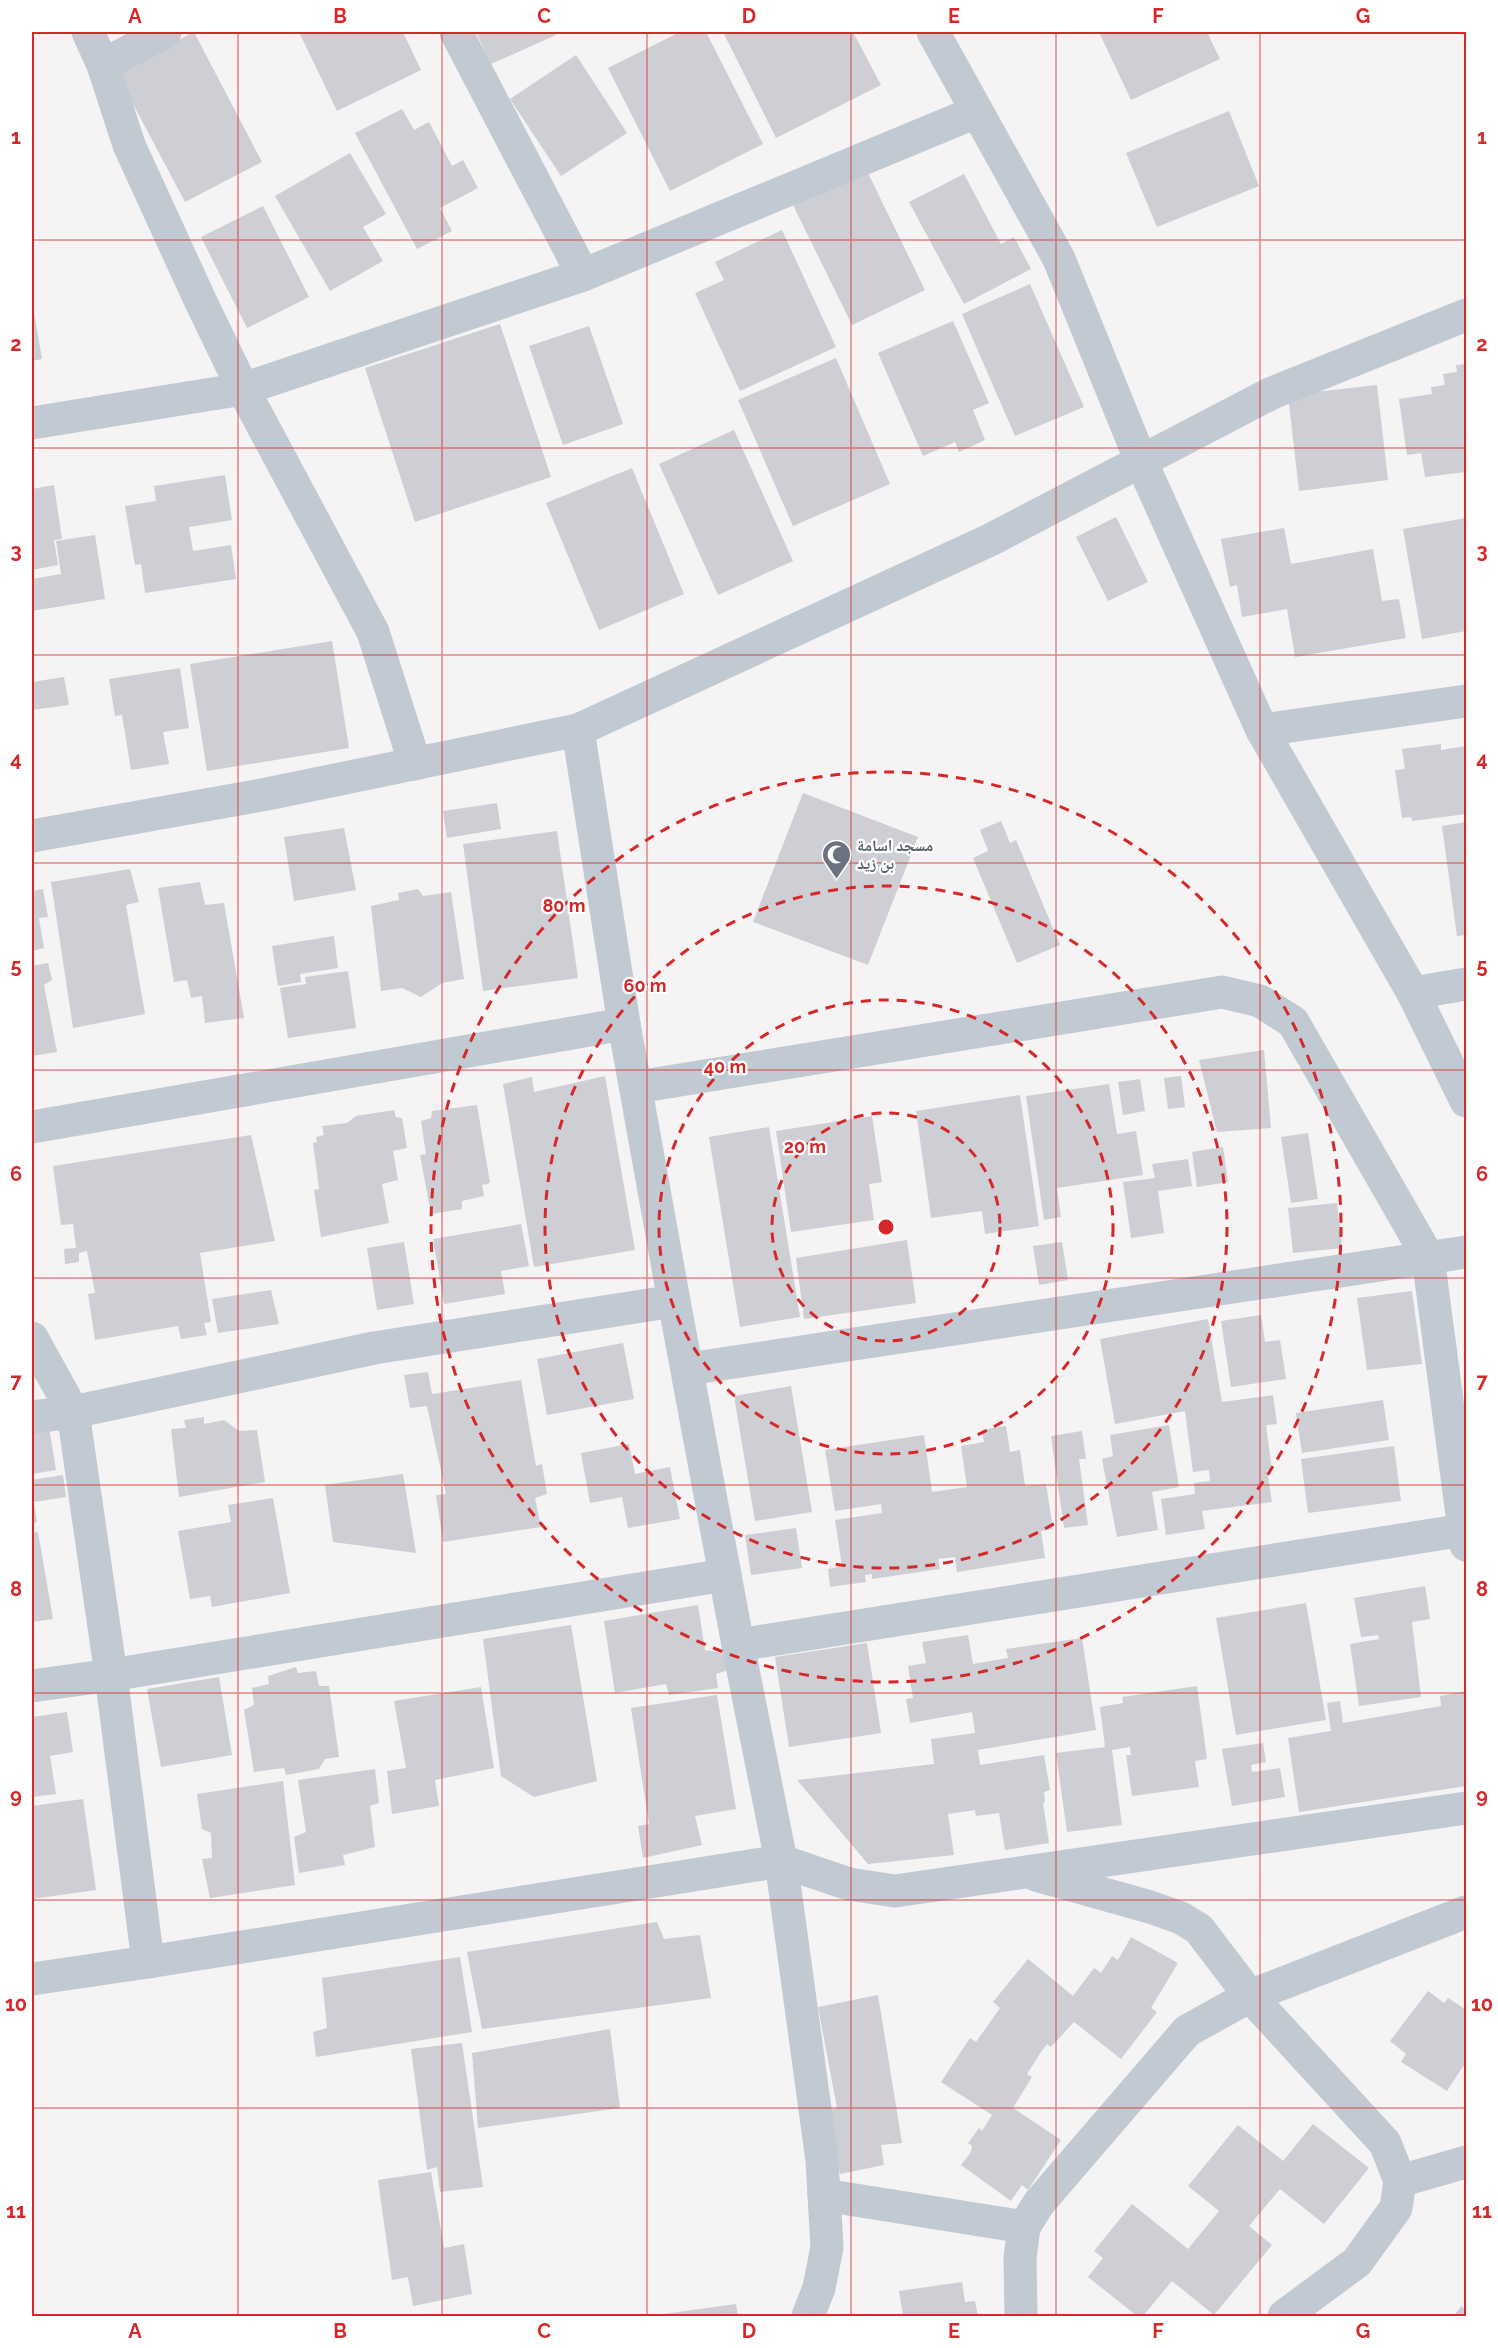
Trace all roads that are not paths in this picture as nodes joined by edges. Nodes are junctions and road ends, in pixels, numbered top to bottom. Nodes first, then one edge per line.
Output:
1 (88, 32) edge
2 (165, 32) edge
3 (456, 32) edge
4 (933, 32) edge
5 (103, 65) junction
6 (976, 112) junction
7 (583, 275) junction
8 (1467, 315) edge
9 (243, 389) junction
10 (32, 423) edge
11 (1141, 461) junction
12 (1467, 701) edge
13 (578, 730) junction
14 (1262, 730) junction
15 (415, 764) junction
16 (32, 836) edge
17 (1467, 984) edge
18 (1413, 993) junction
19 (624, 1024) junction
20 (637, 1087) junction
21 (1467, 1101) edge
22 (32, 1127) edge
23 (1467, 1252) edge
24 (1428, 1257) junction
25 (674, 1301) junction
26 (32, 1338) edge
27 (688, 1369) junction
28 (73, 1412) junction
29 (32, 1417) edge
30 (1465, 1537) edge
31 (725, 1575) junction
32 (738, 1645) junction
33 (111, 1675) junction
34 (32, 1686) edge
35 (1467, 1808) edge
36 (781, 1861) junction
37 (1027, 1872) junction
38 (1467, 1912) edge
39 (148, 1962) junction
40 (32, 1979) edge
41 (1250, 1996) junction
42 (1467, 2162) edge
43 (1400, 2181) junction
44 (824, 2195) junction
45 (1023, 2227) junction
46 (808, 2316) edge
47 (1021, 2316) edge
48 (1284, 2316) edge

1 - 5 street
2 - 5 street
3 - 7 street
4 - 6 street
5 - 9 street
6 - 7 street
6 - 11 street
7 - 9 street
8 - 11 street
9 - 10 street
9 - 15 street
11 - 13 street
11 - 14 street
12 - 14 street
13 - 15 street
13 - 19 street
14 - 18 street
15 - 16 street
17 - 18 street
18 - 21 street
19 - 20 street
19 - 22 street
20 - 24 street
20 - 25 street
23 - 24 street
24 - 27 street
24 - 30 street
25 - 27 street
25 - 28 street
26 - 28 street
27 - 31 street
28 - 29 street
28 - 33 street
30 - 32 street
31 - 32 street
31 - 33 street
32 - 36 street
33 - 34 street
33 - 39 street
35 - 37 street
36 - 37 street
36 - 39 street
36 - 44 street
37 - 41 street
38 - 41 street
39 - 40 street
41 - 43 street
41 - 45 street
42 - 43 street
43 - 48 street
44 - 45 street
44 - 46 street
45 - 47 street

